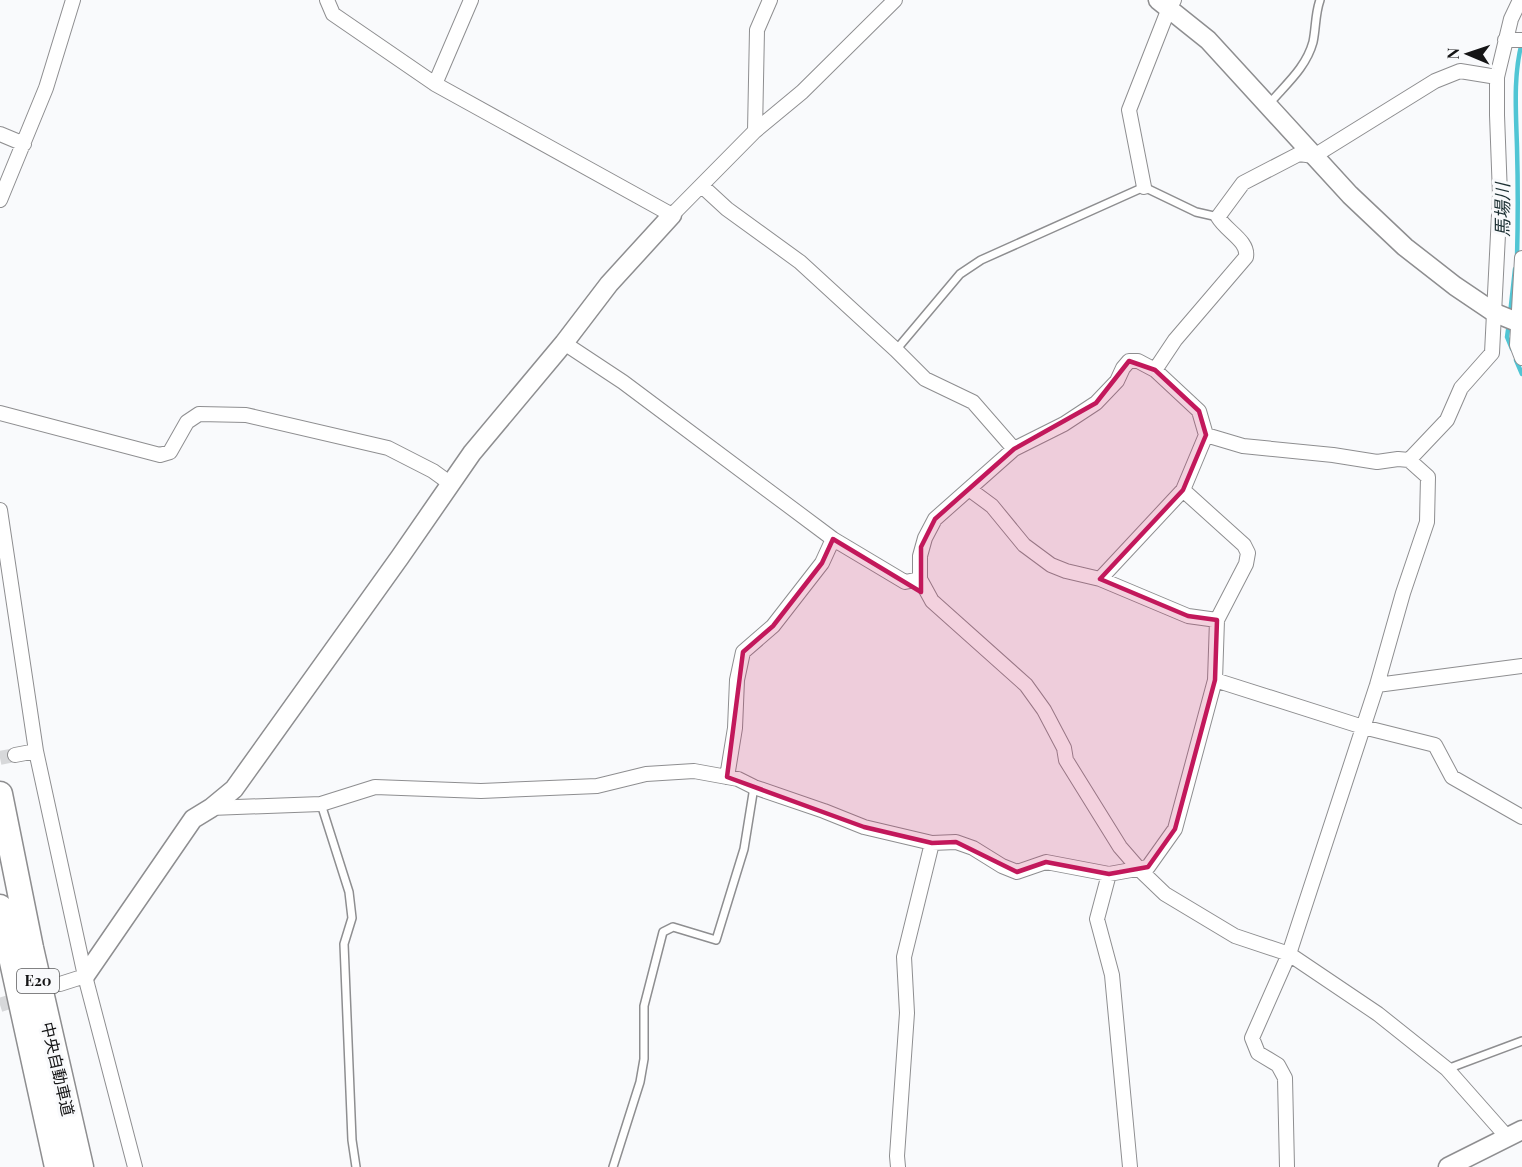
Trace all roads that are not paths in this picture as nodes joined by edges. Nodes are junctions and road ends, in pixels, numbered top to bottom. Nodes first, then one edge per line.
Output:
1 (74, 0) edge
2 (327, 0) edge
3 (471, 0) edge
4 (770, 0) edge
5 (895, 0) edge
6 (1320, 0) edge
7 (1520, 0) edge
8 (1167, 3) edge
9 (1512, 40) edge
10 (1497, 77) junction
11 (435, 84) junction
12 (1268, 105) junction
13 (755, 131) junction
14 (0, 134) edge
15 (24, 144) junction
16 (1314, 156) junction
17 (702, 186) junction
18 (1144, 187) junction
19 (0, 200) edge
20 (672, 215) junction
21 (1218, 217) junction
22 (1522, 258) edge
23 (1510, 319) edge
24 (564, 343) junction
25 (896, 350) junction
26 (1522, 358) edge
27 (1155, 370) junction
28 (0, 413) edge
29 (1206, 435) junction
30 (1014, 449) junction
31 (1409, 460) junction
32 (451, 484) junction
33 (969, 489) junction
34 (1183, 490) junction
35 (0, 510) edge
36 (833, 538) junction
37 (920, 579) junction
38 (1100, 579) junction
39 (1217, 620) junction
40 (1522, 666) edge
41 (1215, 680) junction
42 (1377, 685) junction
43 (1363, 728) junction
44 (36, 751) junction
45 (15, 755) tunnel mouth
46 (727, 777) junction
47 (754, 787) junction
48 (0, 794) edge
49 (321, 804) junction
50 (211, 808) junction
51 (1522, 817) edge
52 (932, 843) junction
53 (1140, 870) junction
54 (1109, 874) junction
55 (0, 907) edge
56 (1289, 954) junction
57 (85, 976) junction
58 (60, 984) dead end
59 (1522, 1041) edge
60 (1446, 1069) junction
61 (1515, 1134) edge
62 (57, 1167) edge
63 (81, 1167) edge
64 (135, 1167) edge
65 (356, 1167) edge
66 (613, 1167) edge
67 (897, 1167) edge
68 (1130, 1167) edge
69 (1287, 1167) edge
70 (1448, 1167) edge

1 - 15 street
2 - 11 street
3 - 11 street
4 - 13 street
5 - 13 street
6 - 12 lane
7 - 9 street
8 - 12 street
8 - 18 street
9 - 10 street
10 - 16 street
10 - 23 street
11 - 20 street
12 - 16 street
13 - 17 street
14 - 15 street
15 - 19 street
16 - 21 street
16 - 23 street
17 - 20 street
17 - 25 street
18 - 21 lane
18 - 25 lane
20 - 24 street
21 - 27 street
22 - 23 street
23 - 26 street
23 - 31 street
24 - 32 street
24 - 36 street
25 - 30 street
27 - 29 street
27 - 30 street
28 - 32 street
29 - 31 street
29 - 34 street
30 - 33 street
31 - 42 street
32 - 50 street
33 - 37 street
33 - 38 street
34 - 38 street
34 - 39 street
35 - 44 street
36 - 37 street
36 - 46 street
37 - 53 street
38 - 39 street
39 - 41 street
40 - 42 street
41 - 43 street
41 - 53 street
42 - 43 street
43 - 51 street
43 - 56 street
44 - 45 street
44 - 57 street
46 - 47 street
46 - 49 street
47 - 52 street
47 - 66 lane
48 - 63 highway, 中央自動車道 / E20
49 - 50 street
49 - 65 lane
50 - 57 street
52 - 54 street
52 - 67 street
53 - 54 street
53 - 56 street
54 - 68 street
55 - 62 highway, 中央自動車道 / E20
56 - 60 street
56 - 69 street
57 - 58 street
57 - 64 street
59 - 60 lane
60 - 61 street
61 - 70 street

